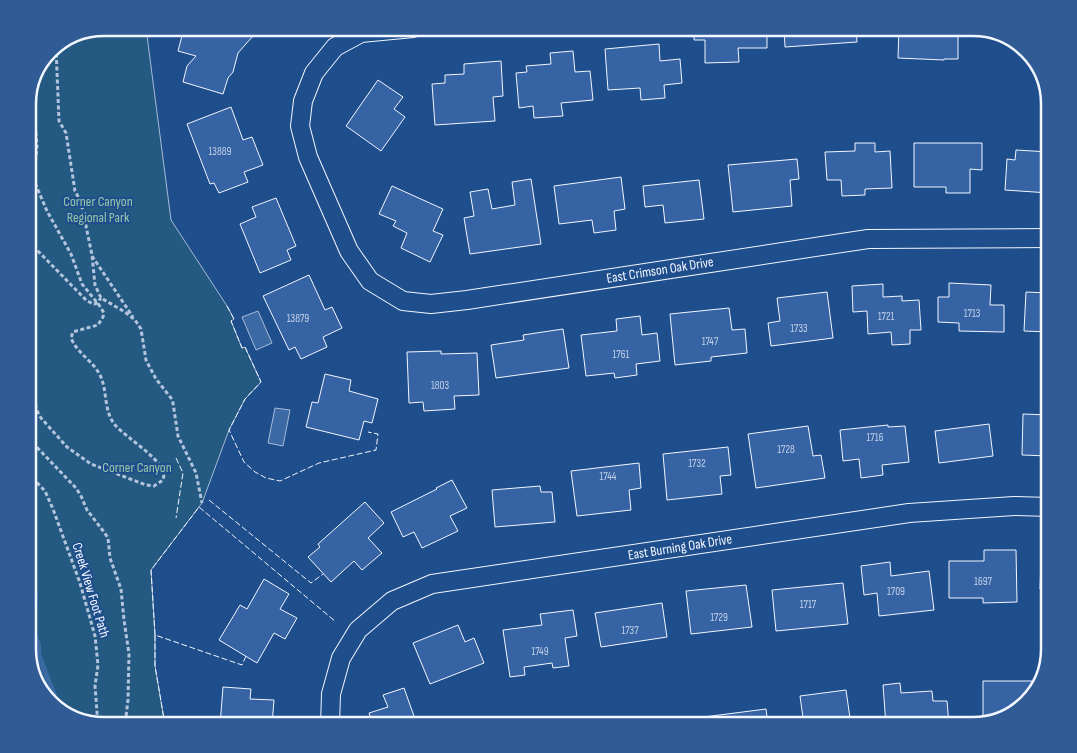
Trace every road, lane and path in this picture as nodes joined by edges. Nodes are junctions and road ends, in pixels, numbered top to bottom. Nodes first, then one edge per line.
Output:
1 (355, 36) edge
2 (56, 56) edge
3 (36, 188) edge
4 (1041, 238) edge
5 (36, 249) edge
6 (92, 255) junction
7 (101, 298) junction
8 (97, 302) junction
9 (135, 320) junction
10 (36, 409) edge
11 (36, 446) edge
12 (36, 481) edge
13 (202, 502) dead end
14 (1041, 508) edge
15 (97, 716) edge
16 (126, 717) edge
17 (330, 717) edge

1 - 4 street, East Crimson Oak Drive
2 - 6 path
3 - 8 path
5 - 8 path
6 - 7 path
6 - 9 path
7 - 8 path
7 - 9 path
8 - 10 path
9 - 13 path
11 - 16 path
12 - 15 path, Creek View Foot Path
14 - 17 street, East Burning Oak Drive

